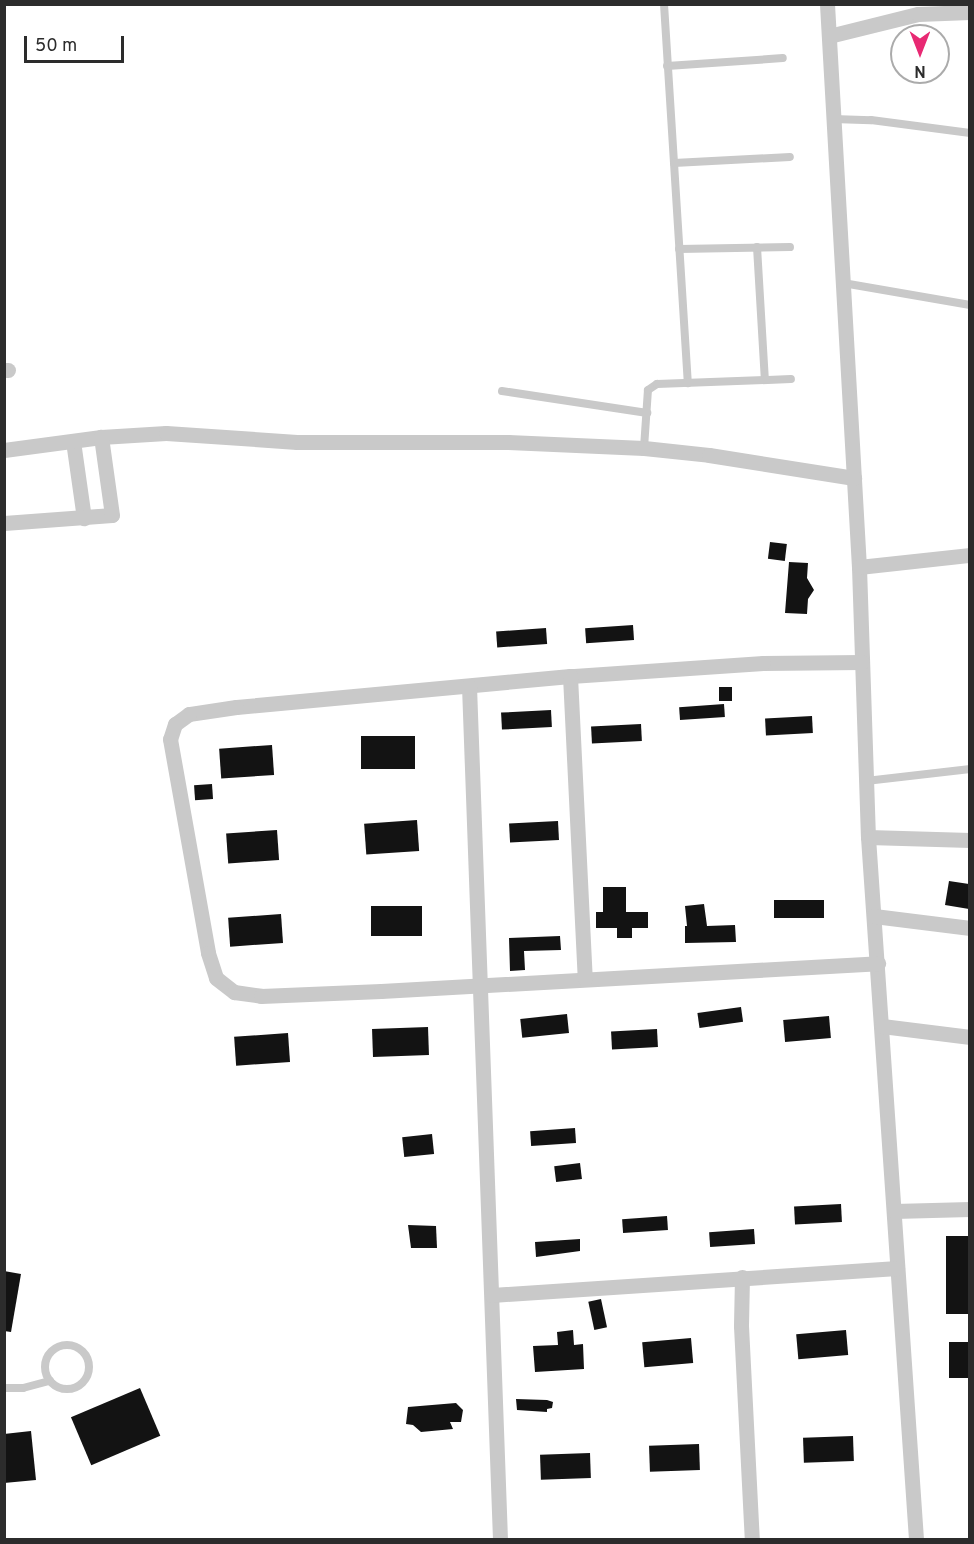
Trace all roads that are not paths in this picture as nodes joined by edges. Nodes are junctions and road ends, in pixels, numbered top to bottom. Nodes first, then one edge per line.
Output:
1 (664, 4) edge
2 (827, 4) edge
3 (969, 12) edge
4 (828, 36) junction
5 (783, 58) dead end
6 (668, 66) junction
7 (833, 119) junction
8 (969, 133) edge
9 (790, 157) dead end
10 (674, 163) junction
11 (757, 247) junction
12 (790, 247) dead end
13 (679, 249) junction
14 (843, 283) junction
15 (969, 305) edge
16 (791, 379) dead end
17 (765, 380) junction
18 (688, 383) junction
19 (502, 391) dead end
20 (647, 413) junction
21 (101, 437) junction
22 (73, 441) junction
23 (644, 448) junction
24 (4, 450) edge
25 (854, 478) junction
26 (84, 518) junction
27 (4, 523) edge
28 (969, 555) edge
29 (859, 567) junction
30 (862, 663) junction
31 (570, 676) junction
32 (469, 686) junction
33 (969, 769) edge
34 (866, 781) junction
35 (868, 837) junction
36 (969, 840) edge
37 (874, 916) junction
38 (969, 928) edge
39 (878, 963) junction
40 (585, 979) junction
41 (479, 985) junction
42 (882, 1026) junction
43 (969, 1037) edge
44 (969, 1209) edge
45 (894, 1211) junction
46 (897, 1268) junction
47 (742, 1277) junction
48 (492, 1295) junction
49 (50, 1381) junction
50 (4, 1388) edge
51 (500, 1539) edge
52 (752, 1539) edge
53 (916, 1539) edge

1 - 6 lane
2 - 4 street
3 - 4 street
4 - 7 street
5 - 6 lane
6 - 10 lane
7 - 8 lane
7 - 14 street
9 - 10 lane
10 - 13 lane
11 - 12 lane
11 - 13 lane
11 - 17 lane
13 - 18 lane
14 - 15 lane
14 - 25 street
16 - 17 lane
17 - 18 lane
18 - 20 lane
19 - 20 lane
20 - 23 lane
21 - 22 street
21 - 23 street
21 - 26 street
22 - 24 street
22 - 26 street
23 - 25 street
25 - 29 street
26 - 27 street
28 - 29 street
29 - 30 street
30 - 31 street
30 - 34 street
31 - 32 street
31 - 40 street
32 - 41 street
32 - 41 street
33 - 34 lane
34 - 35 street
35 - 36 street
35 - 37 street
37 - 38 street
37 - 39 street
39 - 40 street
39 - 42 street
40 - 41 street
41 - 48 street
42 - 43 street
42 - 45 street
44 - 45 street
45 - 46 street
46 - 47 street
46 - 53 street
47 - 48 street
47 - 52 street
48 - 51 street
49 - 49 lane
49 - 50 lane

